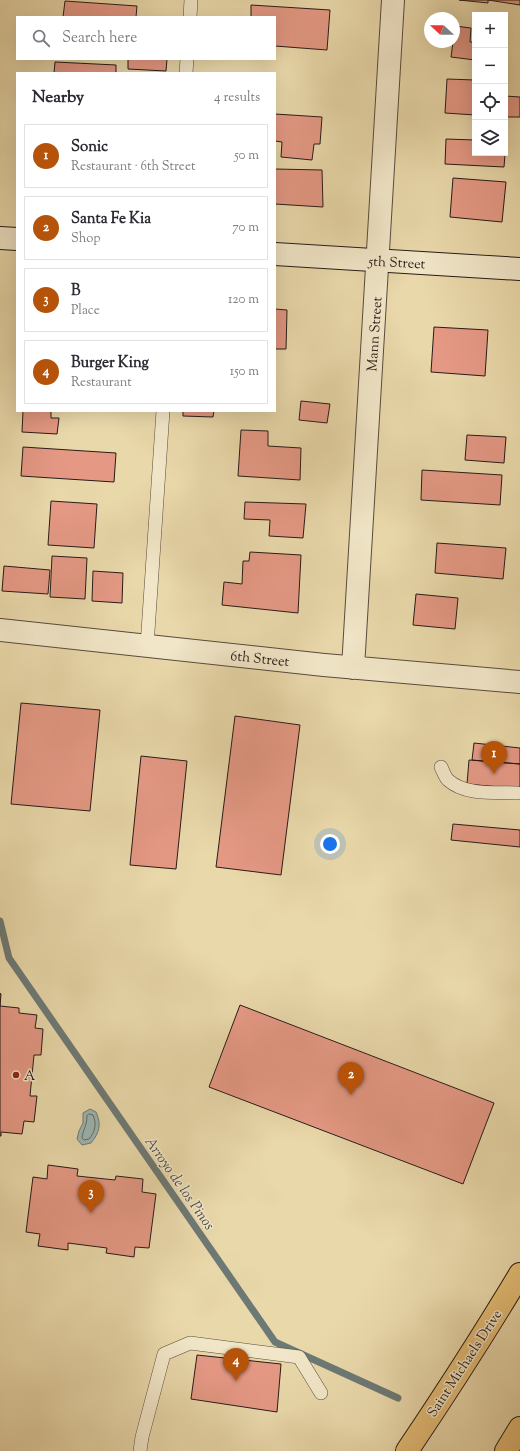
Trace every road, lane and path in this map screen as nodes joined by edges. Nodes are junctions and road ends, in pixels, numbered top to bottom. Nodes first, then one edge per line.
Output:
1 (191, 0) edge
2 (393, 0) edge
3 (190, 16) edge
4 (187, 60) edge
5 (186, 72) edge
6 (0, 238) edge
7 (16, 239) edge
8 (276, 254) edge
9 (378, 261) junction
10 (520, 269) edge
11 (163, 412) edge
12 (0, 630) edge
13 (148, 646) junction
14 (354, 668) junction
15 (520, 682) edge
16 (441, 766) dead end
17 (517, 793) dead end
18 (520, 1274) edge
19 (321, 1393) dead end
20 (520, 1428) edge
21 (140, 1451) edge
22 (407, 1451) edge
23 (506, 1451) edge

1 - 3 lane
2 - 9 street, Mann Street
4 - 5 lane
6 - 7 street
8 - 9 street, 5th Street
9 - 10 street, 5th Street
9 - 14 street, Mann Street
11 - 13 lane
12 - 13 street, 6th Street
13 - 14 street, 6th Street
14 - 15 street, 6th Street
16 - 17 lane
18 - 22 main road, Saint Michaels Drive
19 - 21 lane
20 - 23 main road

